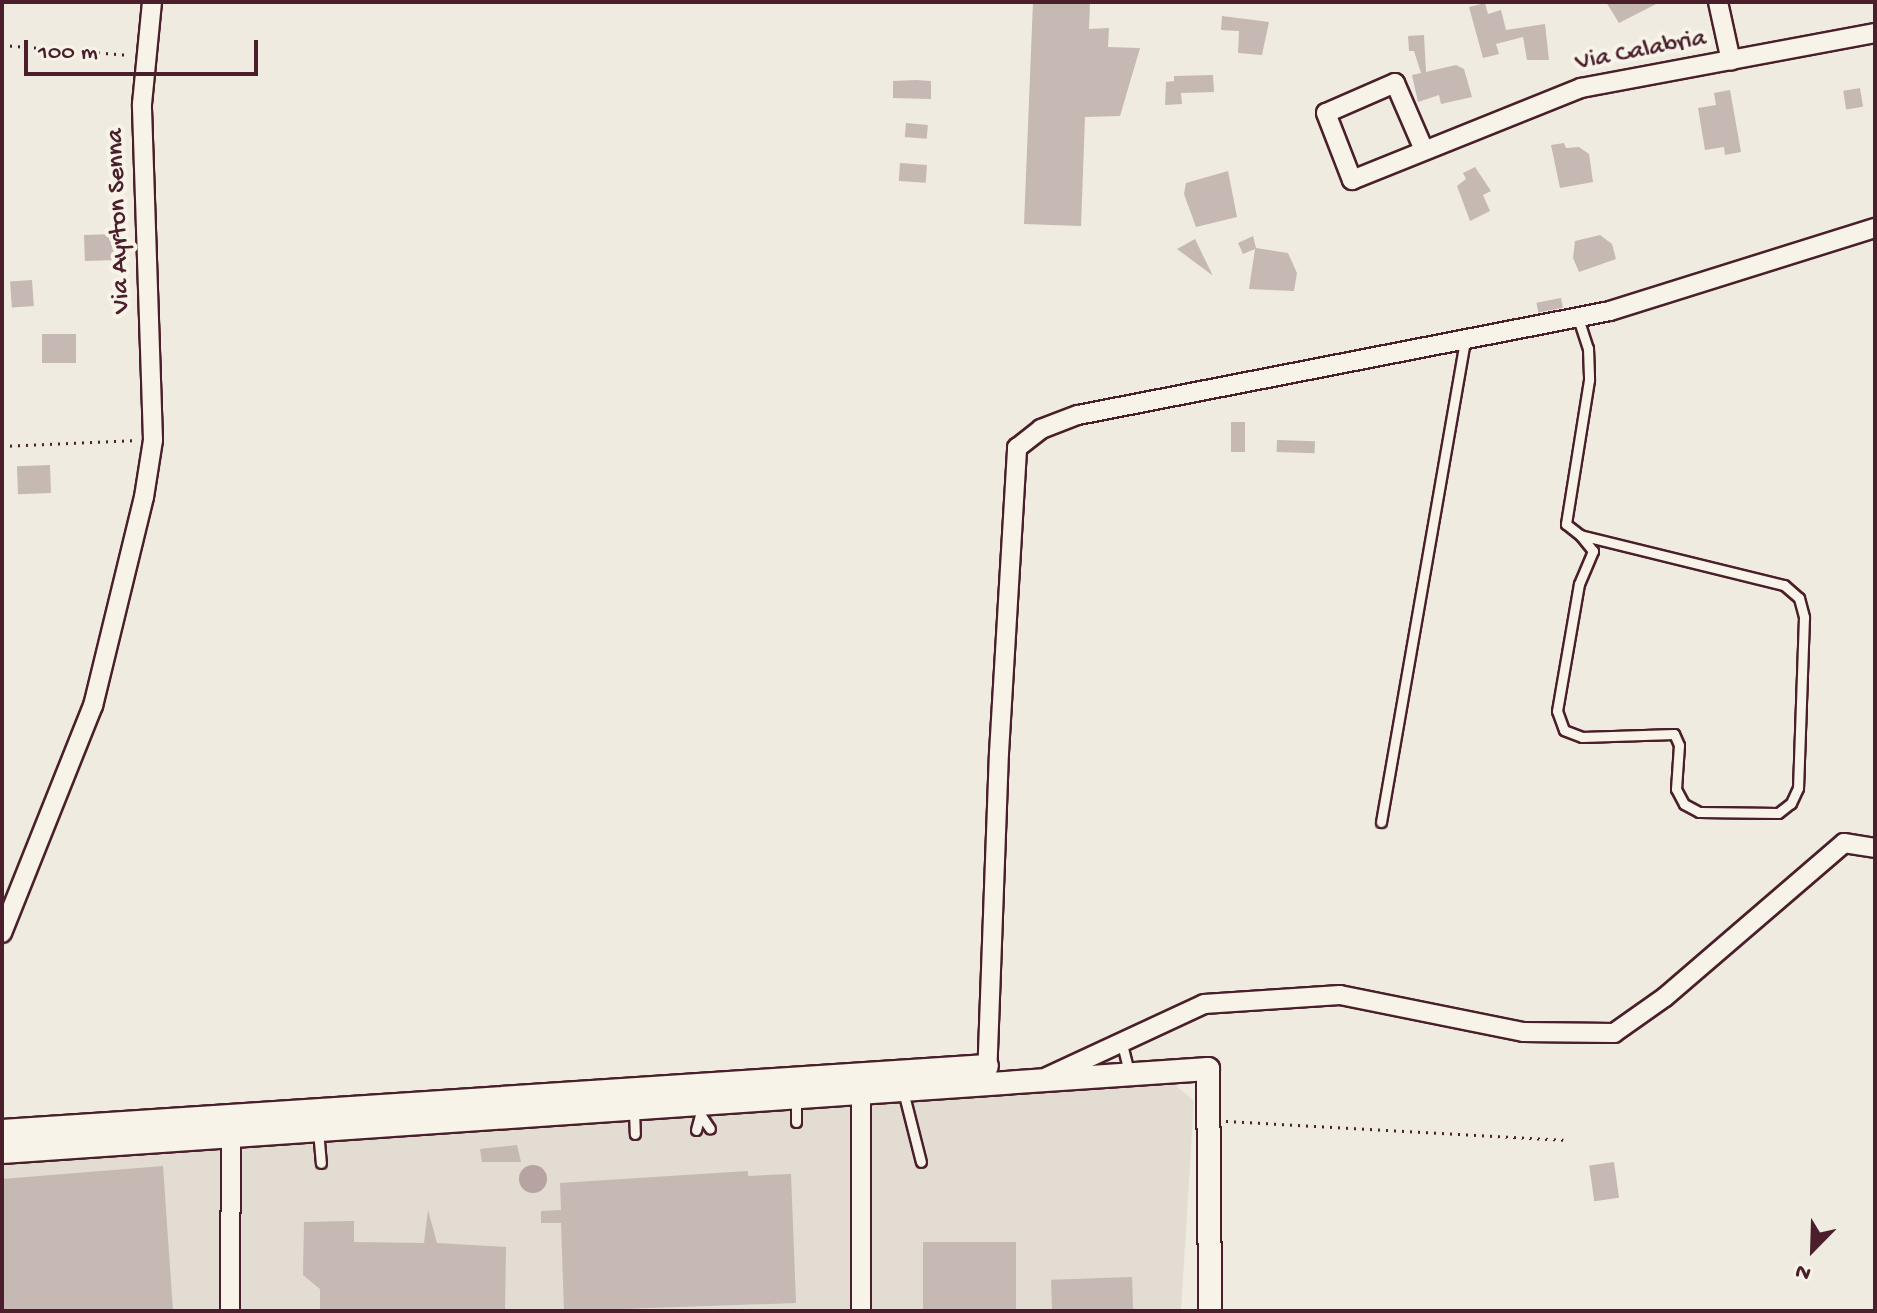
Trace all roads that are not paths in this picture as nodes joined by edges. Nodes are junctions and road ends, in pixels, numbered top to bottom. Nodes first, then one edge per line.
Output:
1 (152, 2) edge
2 (1718, 2) edge
3 (1875, 33) edge
4 (1731, 61) junction
5 (1424, 150) junction
6 (1875, 228) edge
7 (1578, 318) junction
8 (1465, 340) junction
9 (1580, 535) junction
10 (1381, 822) dead end
11 (1875, 848) edge
12 (2, 933) edge
13 (1122, 1044) junction
14 (1129, 1073) junction
15 (987, 1077) junction
16 (1045, 1078) junction
17 (902, 1082) junction
18 (861, 1085) junction
19 (794, 1088) junction
20 (633, 1099) junction
21 (702, 1102) junction
22 (317, 1122) junction
23 (796, 1122) dead end
24 (231, 1127) junction
25 (710, 1129) dead end
26 (696, 1130) dead end
27 (2, 1131) edge
28 (635, 1134) dead end
29 (64, 1138) junction
30 (2, 1152) edge
31 (921, 1162) dead end
32 (321, 1163) dead end
33 (230, 1311) edge
34 (861, 1311) edge
35 (1210, 1311) edge

1 - 12 street, Via Ayrton Senna
2 - 4 street
3 - 4 street, Via Calabria
4 - 5 street, Via Calabria
5 - 5 street, Via Calabria
6 - 7 street
7 - 8 street
7 - 9 lane
8 - 10 lane
8 - 15 street
9 - 9 lane
11 - 13 street
13 - 14 lane
13 - 16 street
14 - 16 street
14 - 35 street
15 - 16 street
15 - 17 street
17 - 18 street
17 - 31 lane
18 - 19 street
18 - 34 street
19 - 21 street
19 - 23 lane
20 - 21 street
20 - 22 street
20 - 28 lane
21 - 25 lane
21 - 26 lane
22 - 24 street
22 - 32 lane
24 - 29 street
24 - 33 street
27 - 29 street
29 - 30 street

